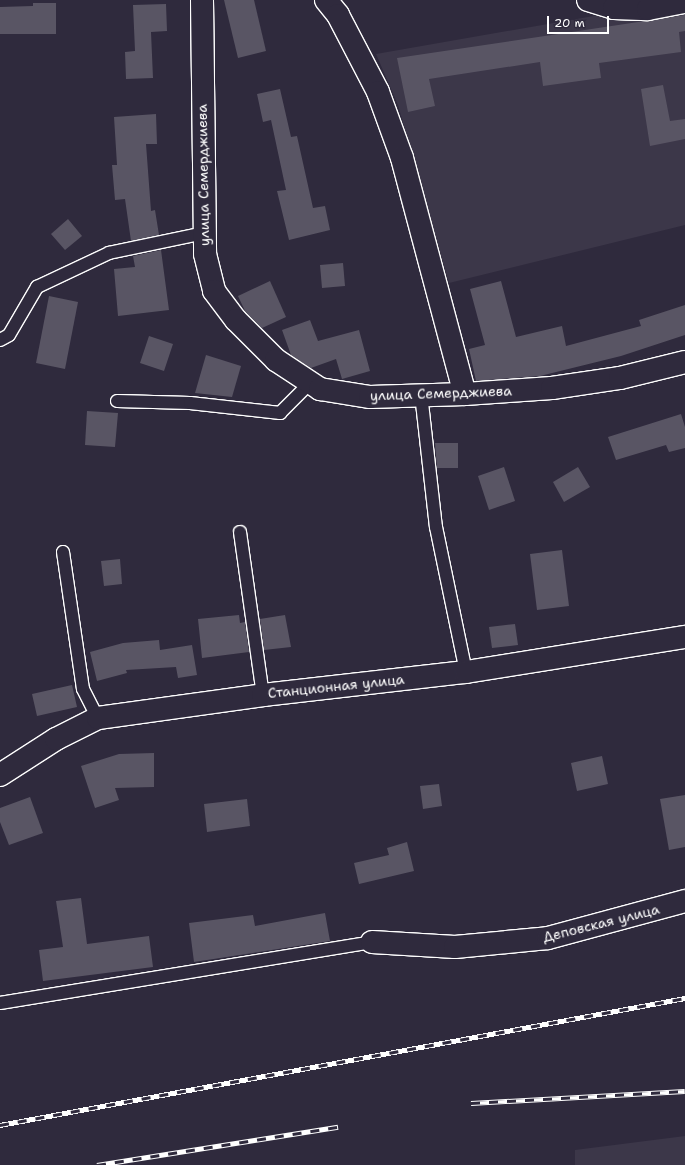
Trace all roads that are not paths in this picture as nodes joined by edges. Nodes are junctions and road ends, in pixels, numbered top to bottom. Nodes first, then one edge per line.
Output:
1 (202, 0) edge
2 (326, 0) edge
3 (588, 0) edge
4 (685, 2) edge
5 (204, 233) junction
6 (0, 340) edge
7 (685, 362) edge
8 (310, 382) junction
9 (421, 394) junction
10 (465, 394) junction
11 (117, 401) dead end
12 (240, 532) dead end
13 (63, 552) dead end
14 (685, 638) edge
15 (466, 672) junction
16 (262, 694) junction
17 (98, 718) junction
18 (0, 775) edge
19 (685, 901) edge
20 (372, 942) joint
21 (0, 1003) edge

1 - 5 street, улица Семерджиева
2 - 10 street
3 - 4 street
5 - 6 lane
5 - 8 street, улица Семерджиева
7 - 10 street, улица Семерджиева
8 - 9 street, улица Семерджиева
8 - 11 lane
9 - 10 street, улица Семерджиева
9 - 15 lane
12 - 16 lane
13 - 17 lane
14 - 15 street, Станционная улица
15 - 16 street, Станционная улица
16 - 17 street, Станционная улица
17 - 18 street, Станционная улица
19 - 20 street, Деповская улица
20 - 21 lane

